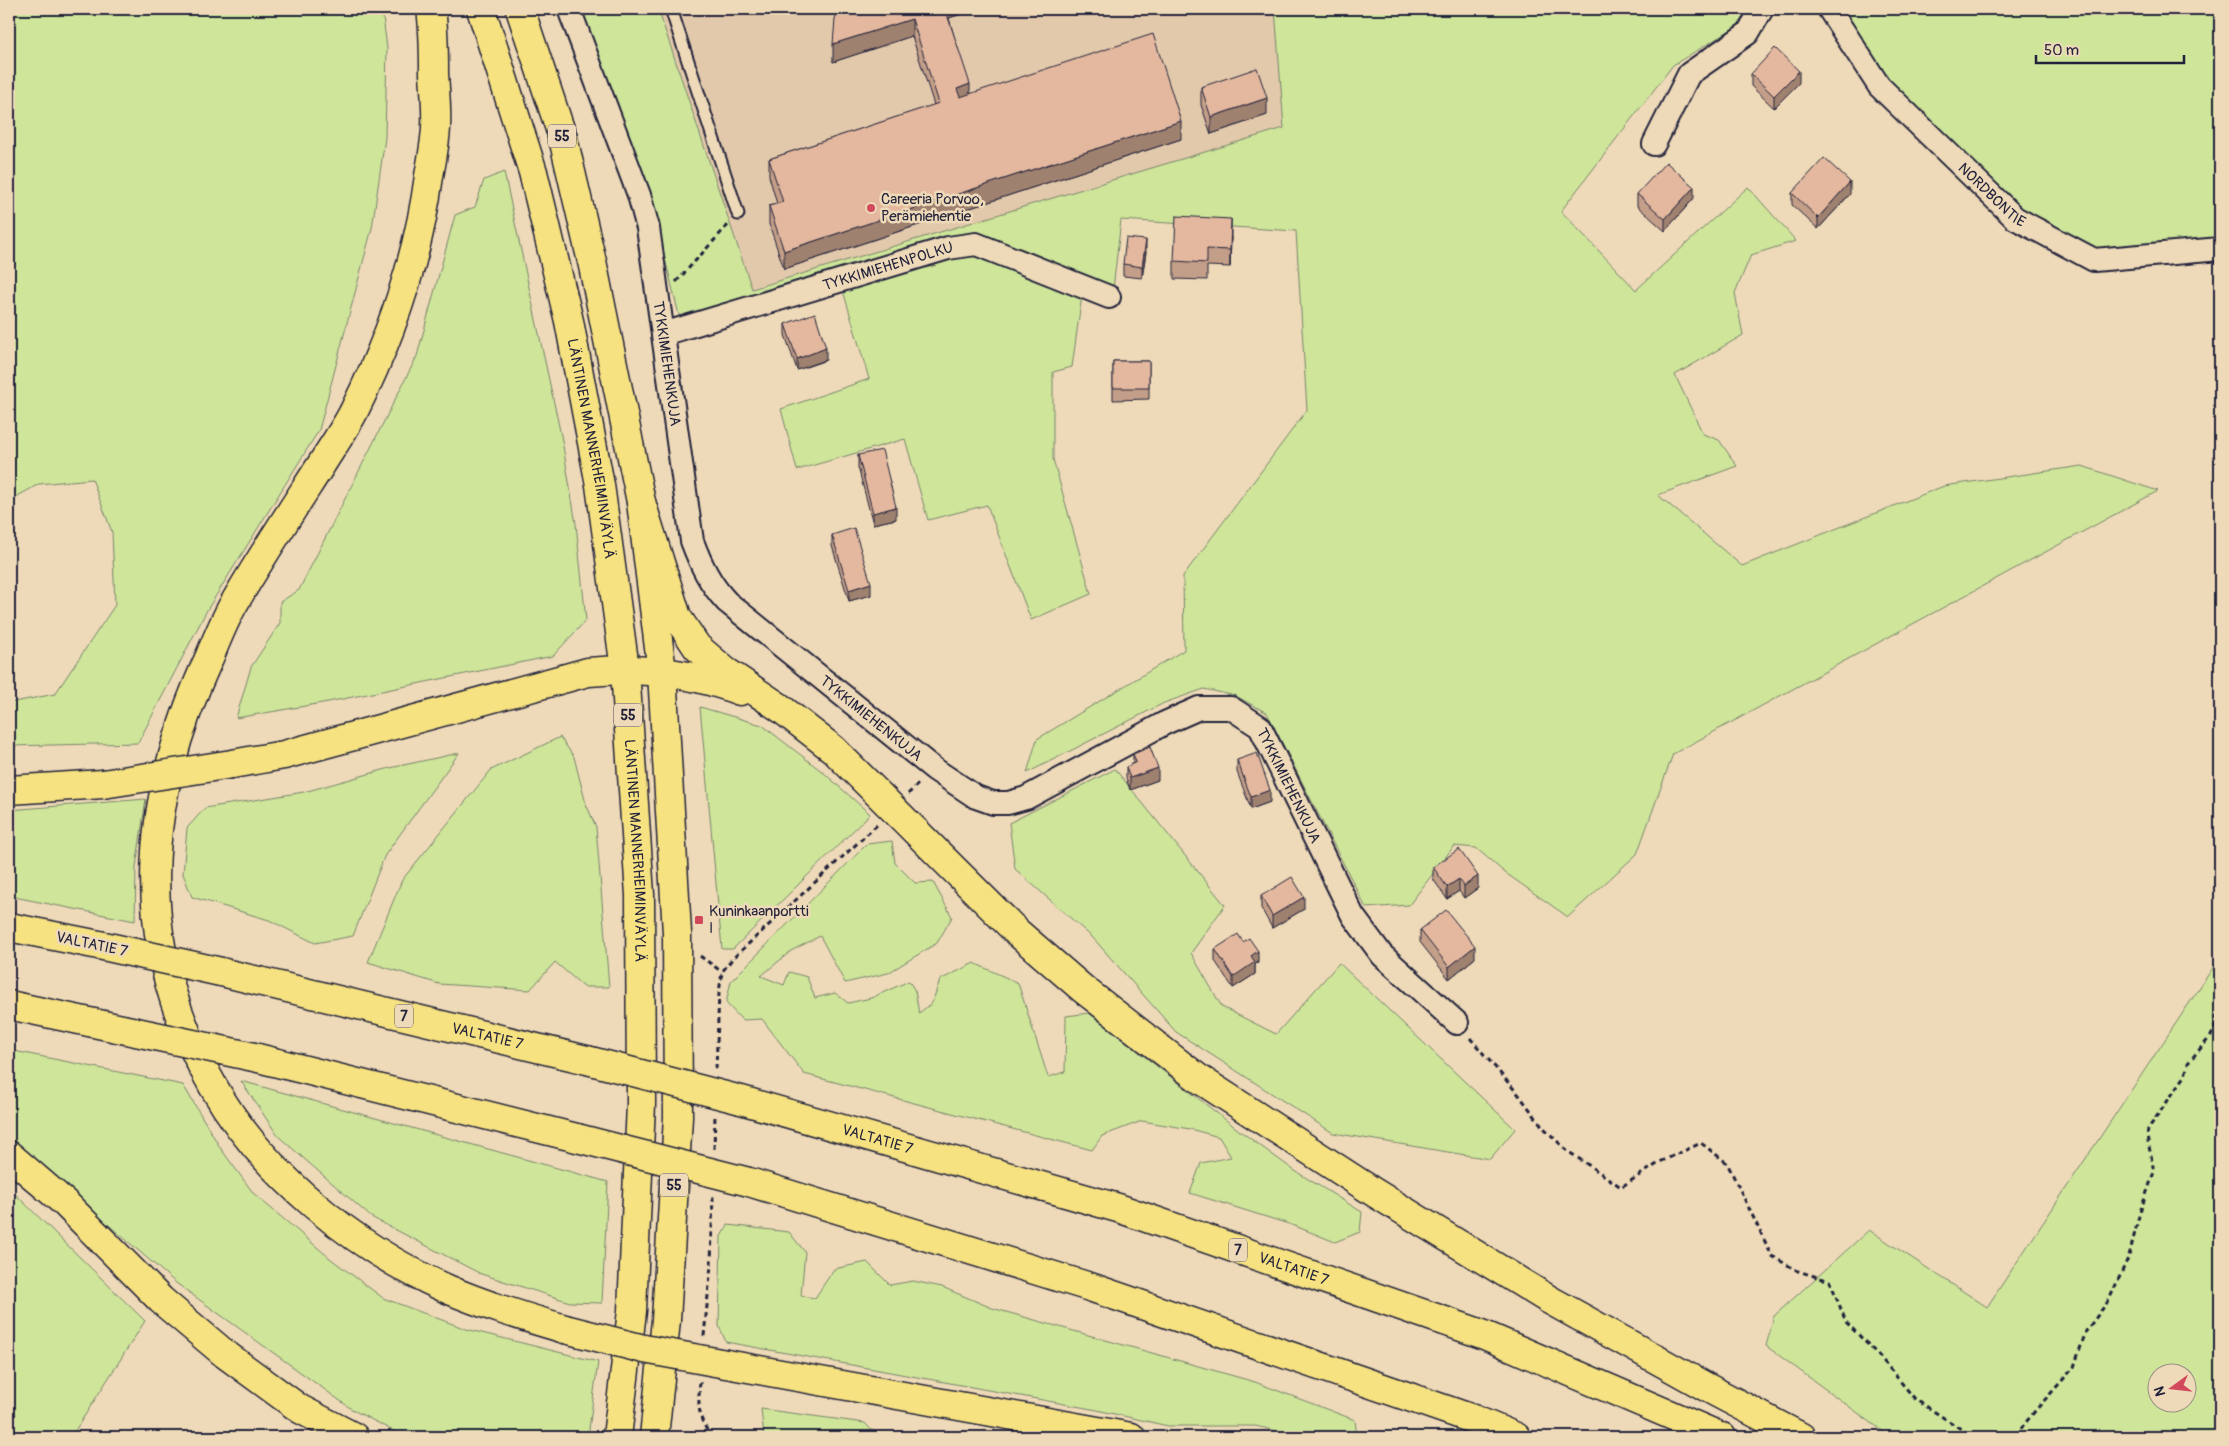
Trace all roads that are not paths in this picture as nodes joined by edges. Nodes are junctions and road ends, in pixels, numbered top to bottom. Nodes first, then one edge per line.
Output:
1 (431, 9) edge
2 (481, 9) edge
3 (520, 9) edge
4 (569, 9) edge
5 (671, 9) edge
6 (1762, 9) edge
7 (1828, 9) edge
8 (1654, 144) dead end
9 (738, 214) road end
10 (2220, 249) edge
11 (1109, 297) dead end
12 (663, 334) junction
13 (641, 502) junction
14 (625, 669) junction
15 (662, 672) junction
16 (779, 707) junction
17 (9, 790) edge
18 (9, 927) edge
19 (9, 1005) edge
20 (1457, 1023) road end
21 (9, 1155) edge
22 (354, 1437) edge
23 (617, 1437) edge
24 (654, 1437) edge
25 (1130, 1437) edge
26 (1516, 1437) edge
27 (1722, 1437) edge
28 (1801, 1437) edge

1 - 25 main road, bridge
2 - 14 main road, LÄNTINEN MANNERHEIMINVÄYLÄ / 55
3 - 13 main road, 55
4 - 12 street, TYKKIMIEHENKUJA
5 - 9 lane
6 - 8 street
7 - 10 street, NORDBONTIE
11 - 12 street, TYKKIMIEHENPOLKU
12 - 20 street, TYKKIMIEHENKUJA
13 - 15 main road, 55
13 - 16 main road
14 - 15 main road
14 - 17 main road, bridge
14 - 23 main road, LÄNTINEN MANNERHEIMINVÄYLÄ / 55
15 - 16 main road
15 - 24 main road, 55
16 - 28 main road
18 - 27 main road, VALTATIE 7 / 7, bridge
19 - 26 main road, bridge
21 - 22 main road

